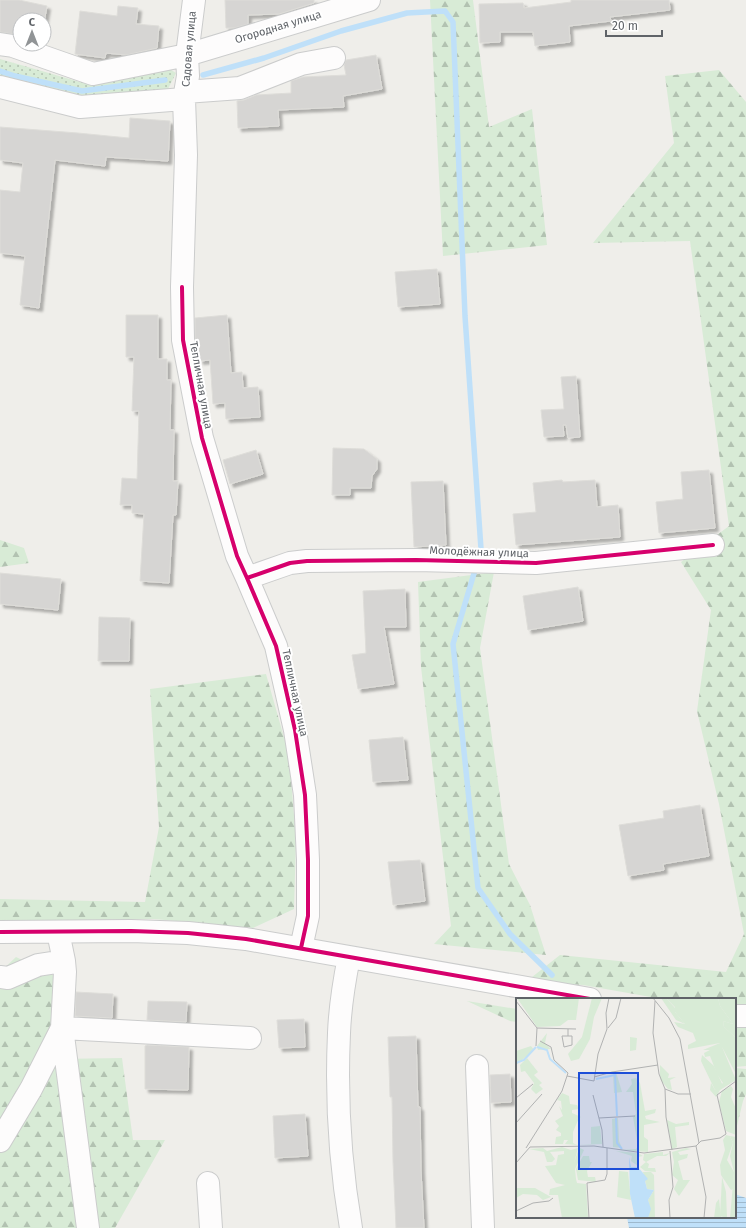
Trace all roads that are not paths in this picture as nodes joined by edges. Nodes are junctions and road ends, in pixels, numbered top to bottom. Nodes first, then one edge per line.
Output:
1 (194, 0) edge
2 (369, 0) edge
3 (0, 44) edge
4 (187, 55) junction
5 (334, 58) dead end
6 (0, 87) edge
7 (185, 96) junction
8 (712, 545) dead end
9 (247, 578) junction
10 (0, 932) edge
11 (58, 932) junction
12 (301, 948) junction
13 (349, 958) junction
14 (64, 961) junction
15 (0, 977) edge
16 (584, 998) edge
17 (62, 1028) junction
18 (250, 1038) dead end
19 (478, 1066) dead end
20 (0, 1141) edge
21 (208, 1183) dead end
22 (88, 1228) edge
23 (211, 1228) edge
24 (351, 1228) edge
25 (483, 1228) edge

1 - 4 street, Садовая улица
2 - 4 street, Огородная улица
3 - 4 street, Огородная улица
4 - 7 street, Садовая улица
5 - 7 street
6 - 7 street
7 - 9 street, Тепличная улица
8 - 9 street, Молодёжная улица
9 - 12 street, Тепличная улица
10 - 11 street
11 - 12 street
11 - 14 street
12 - 13 street
13 - 16 street
13 - 24 street
14 - 15 street
14 - 17 street
17 - 18 street
17 - 20 street
17 - 22 street
19 - 25 street
21 - 23 street

